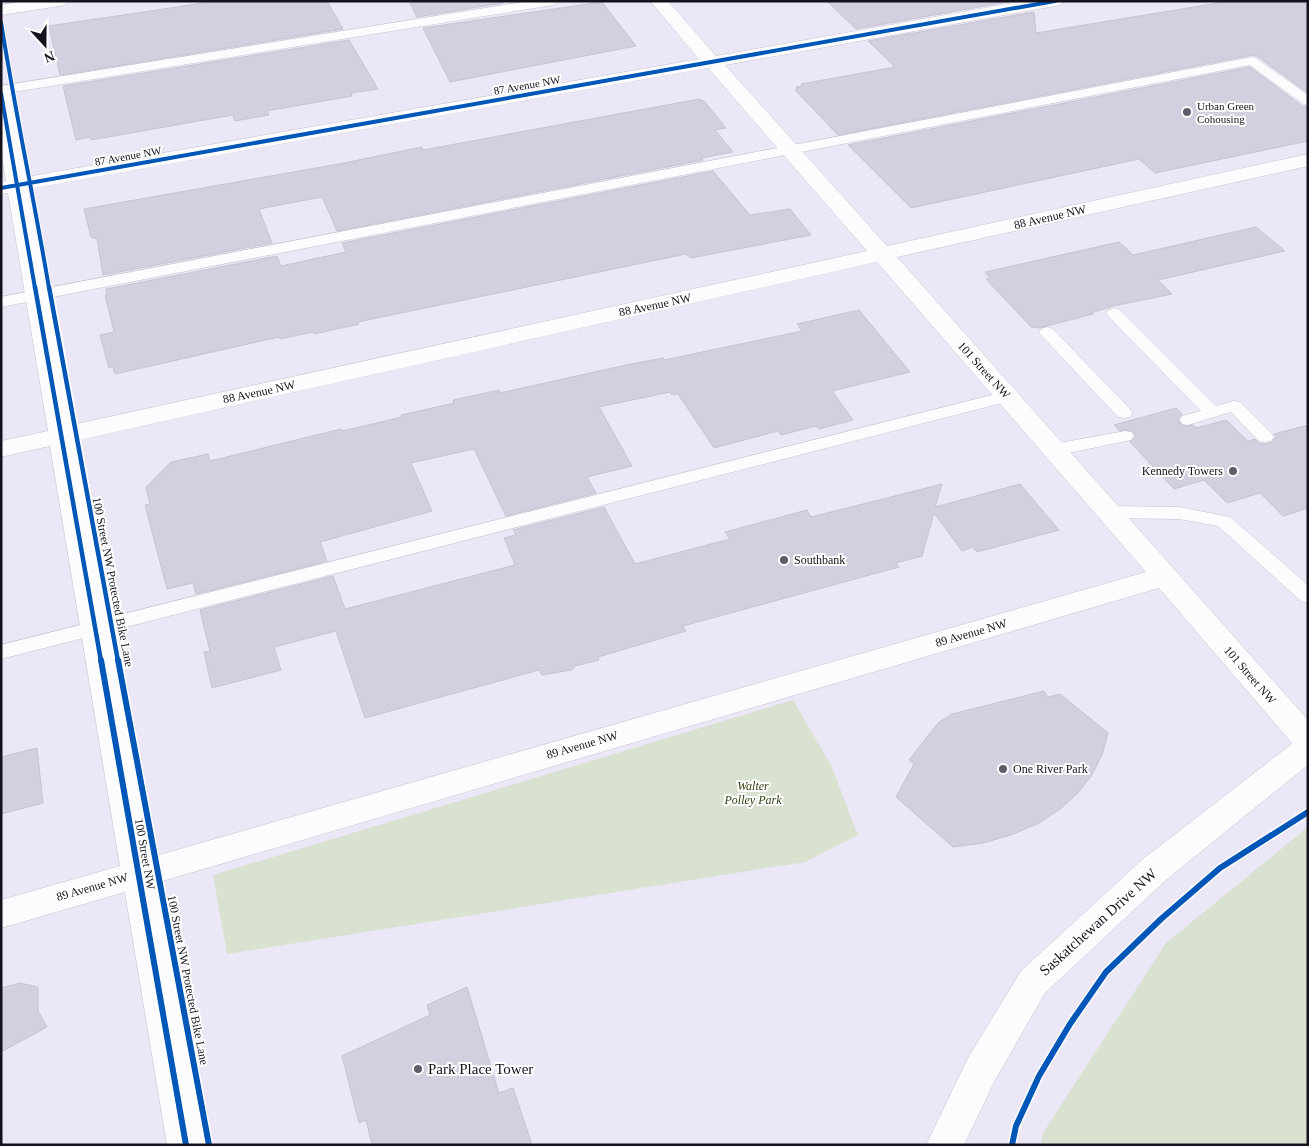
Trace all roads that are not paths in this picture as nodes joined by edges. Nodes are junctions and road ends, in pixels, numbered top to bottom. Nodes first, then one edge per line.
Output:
1 (59, 1) edge
2 (553, 1) edge
3 (658, 1) edge
4 (1055, 1) edge
5 (1, 10) edge
6 (712, 62) junction
7 (1, 91) edge
8 (1308, 101) edge
9 (789, 150) junction
10 (1308, 160) edge
11 (9, 187) edge
12 (882, 254) junction
13 (37, 295) junction
14 (1, 302) edge
15 (1114, 313) dead end
16 (1047, 332) dead end
17 (1008, 396) junction
18 (1212, 413) junction
19 (1124, 414) dead end
20 (1188, 420) dead end
21 (62, 436) junction
22 (1125, 436) dead end
23 (1265, 437) dead end
24 (1, 449) edge
25 (1054, 450) junction
26 (1108, 512) junction
27 (1163, 577) junction
28 (1308, 596) edge
29 (96, 629) junction
30 (1, 652) edge
31 (1308, 741) edge
32 (1308, 748) edge
33 (138, 874) junction
34 (1, 914) edge
35 (186, 1145) edge
36 (945, 1145) edge

1 - 5 street
2 - 7 lane
3 - 6 street, 101 Street NW
4 - 6 street, 87 Avenue NW
6 - 9 street, 101 Street NW
6 - 11 street, 87 Avenue NW
7 - 11 street, 100 Street NW
8 - 9 lane
9 - 12 street, 101 Street NW
9 - 13 lane
10 - 12 street, 88 Avenue NW
11 - 13 street, 100 Street NW
12 - 17 street, 101 Street NW
12 - 21 street, 88 Avenue NW
13 - 14 lane
13 - 21 street, 100 Street NW
15 - 18 lane
16 - 19 lane
17 - 25 street, 101 Street NW
17 - 29 lane
18 - 20 lane
18 - 23 lane
21 - 24 street, 88 Avenue NW
21 - 29 street, 100 Street NW
22 - 25 lane
25 - 26 street, 101 Street NW
26 - 27 street, 101 Street NW
26 - 28 lane
27 - 31 street, 101 Street NW
27 - 33 street, 89 Avenue NW
29 - 30 lane
29 - 33 street, 100 Street NW
32 - 36 street, Saskatchewan Drive NW
33 - 34 street, 89 Avenue NW
33 - 35 street, 100 Street NW

